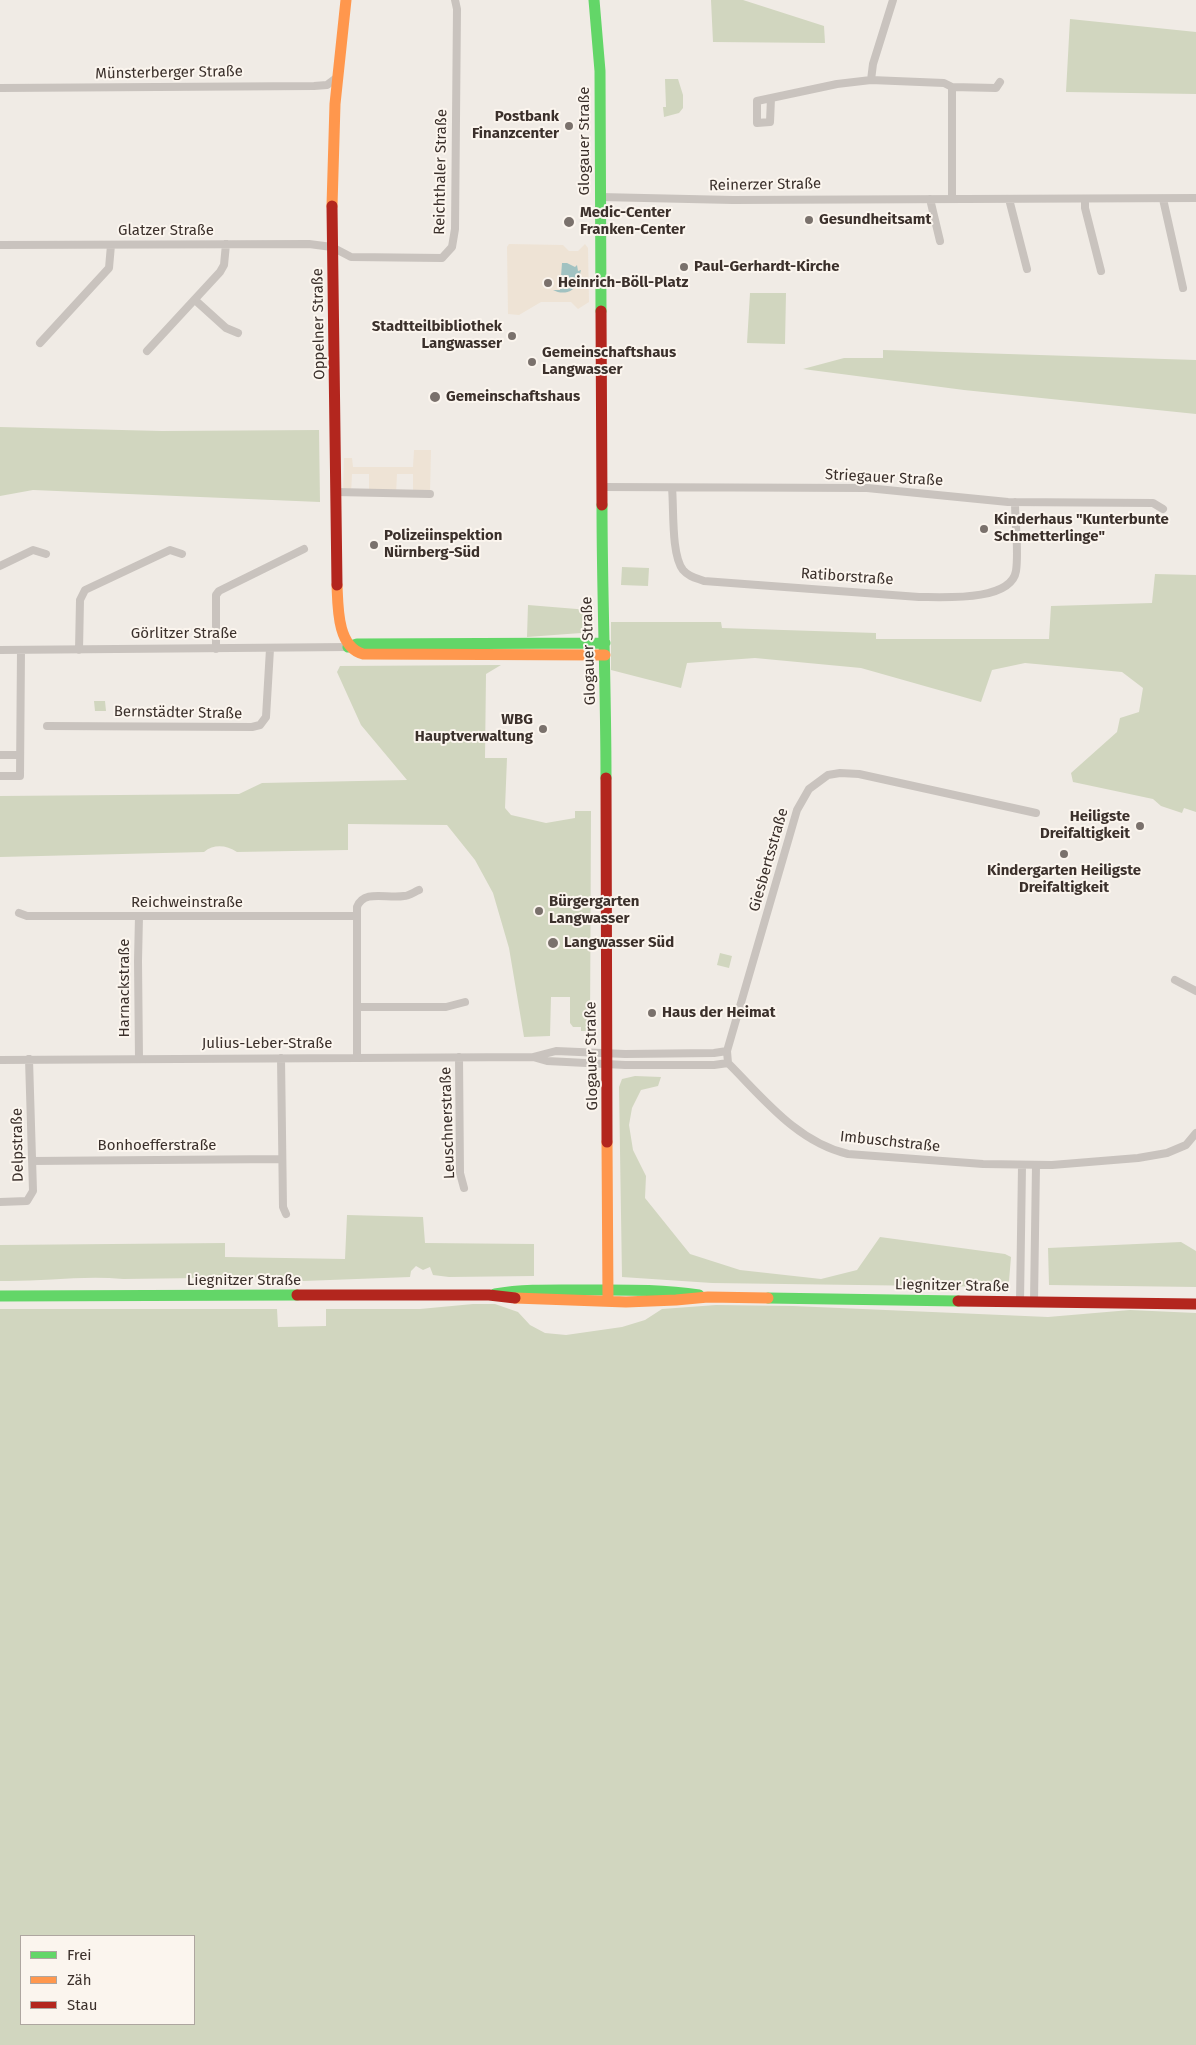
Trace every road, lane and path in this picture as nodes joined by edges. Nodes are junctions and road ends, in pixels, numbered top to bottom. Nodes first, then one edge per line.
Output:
1 (346, 0) edge
2 (455, 0) edge
3 (594, 0) edge
4 (893, 0) edge
5 (336, 79) junction
6 (871, 80) junction
7 (1000, 82) dead end
8 (952, 87) junction
9 (0, 88) edge
10 (771, 98) dead end
11 (600, 197) junction
12 (952, 198) junction
13 (1196, 198) edge
14 (930, 199) junction
15 (1009, 199) junction
16 (1085, 199) junction
17 (1164, 199) junction
18 (940, 241) dead end
19 (226, 244) junction
20 (0, 245) edge
21 (112, 245) junction
22 (332, 247) junction
23 (1027, 269) dead end
24 (1101, 271) dead end
25 (1183, 288) dead end
26 (195, 300) junction
27 (238, 333) dead end
28 (40, 344) dead end
29 (147, 351) dead end
30 (602, 487) junction
31 (672, 488) junction
32 (336, 492) junction
33 (430, 494) dead end
34 (1015, 502) junction
35 (1163, 509) dead end
36 (304, 549) dead end
37 (46, 554) dead end
38 (182, 554) dead end
39 (0, 566) edge
40 (348, 647) junction
41 (216, 649) junction
42 (270, 649) junction
43 (605, 649) junction
44 (0, 650) edge
45 (20, 650) junction
46 (79, 650) junction
47 (47, 726) dead end
48 (0, 755) edge
49 (20, 755) junction
50 (0, 776) edge
51 (1036, 813) dead end
52 (419, 890) dead end
53 (19, 913) dead end
54 (139, 916) junction
55 (356, 916) junction
56 (1174, 980) dead end
57 (1196, 991) edge
58 (465, 1002) dead end
59 (358, 1007) junction
60 (726, 1051) junction
61 (459, 1057) junction
62 (533, 1057) junction
63 (281, 1058) junction
64 (357, 1058) junction
65 (608, 1058) junction
66 (29, 1059) junction
67 (139, 1059) junction
68 (0, 1060) edge
69 (728, 1063) junction
70 (1196, 1133) edge
71 (282, 1159) junction
72 (32, 1161) junction
73 (1036, 1165) junction
74 (1022, 1166) junction
75 (464, 1188) dead end
76 (0, 1202) edge
77 (286, 1214) dead end
78 (0, 1296) edge
79 (608, 1296) junction
80 (1020, 1302) junction
81 (1034, 1302) junction
82 (1196, 1304) edge

1 - 5 street, Oppelner Straße
2 - 22 street, Reichthaler Straße
3 - 11 street, Glogauer Straße
4 - 6 street
5 - 9 street, Münsterberger Straße
5 - 22 street, Oppelner Straße
6 - 8 street
6 - 10 street
7 - 8 street
8 - 12 street
11 - 14 street, Reinerzer Straße
11 - 30 street, Glogauer Straße
12 - 14 street, Reinerzer Straße
12 - 15 street, Reinerzer Straße
13 - 17 street, Reinerzer Straße
14 - 18 street
15 - 16 street, Reinerzer Straße
15 - 23 street
16 - 17 street, Reinerzer Straße
16 - 24 street
17 - 25 street
19 - 21 street, Glatzer Straße
19 - 22 street, Glatzer Straße
19 - 26 street
20 - 21 street, Glatzer Straße
21 - 28 street
22 - 32 street, Oppelner Straße
26 - 27 street
26 - 29 street
30 - 31 street, Striegauer Straße
30 - 43 street, Glogauer Straße
31 - 34 street, Striegauer Straße
31 - 34 street, Ratiborstraße
32 - 33 street
32 - 40 street, Oppelner Straße
34 - 35 street, Striegauer Straße
36 - 41 street
37 - 39 street
38 - 46 street
40 - 42 street, Görlitzer Straße
40 - 43 street, Görlitzer Straße
41 - 42 street, Görlitzer Straße
41 - 46 street, Görlitzer Straße
42 - 47 street, Bernstädter Straße
43 - 65 street, Glogauer Straße
44 - 45 street, Görlitzer Straße
45 - 46 street, Görlitzer Straße
45 - 49 street
48 - 49 street
49 - 50 street
51 - 60 street, Giesbertsstraße
52 - 55 street
53 - 54 street, Reichweinstraße
54 - 55 street, Reichweinstraße
54 - 67 street, Harnackstraße
55 - 59 street
56 - 57 street
58 - 59 street
59 - 64 street
60 - 65 street
60 - 69 street
61 - 62 street, Julius-Leber-Straße
61 - 64 street, Julius-Leber-Straße
61 - 75 street, Leuschnerstraße
62 - 65 street, Julius-Leber-Straße
62 - 65 street, Julius-Leber-Straße
63 - 64 street, Julius-Leber-Straße
63 - 67 street, Julius-Leber-Straße
63 - 71 street
65 - 69 street
65 - 79 street, Glogauer Straße
66 - 67 street, Julius-Leber-Straße
66 - 68 street, Julius-Leber-Straße
66 - 72 street, Delpstraße
69 - 74 street, Imbuschstraße
70 - 73 street, Imbuschstraße
71 - 72 street, Bonhoefferstraße
71 - 77 street
72 - 76 street, Delpstraße
73 - 74 street, Imbuschstraße
73 - 81 street
74 - 80 street
78 - 79 street, Liegnitzer Straße
79 - 80 street, Liegnitzer Straße
80 - 81 street, Liegnitzer Straße
81 - 82 street, Liegnitzer Straße

